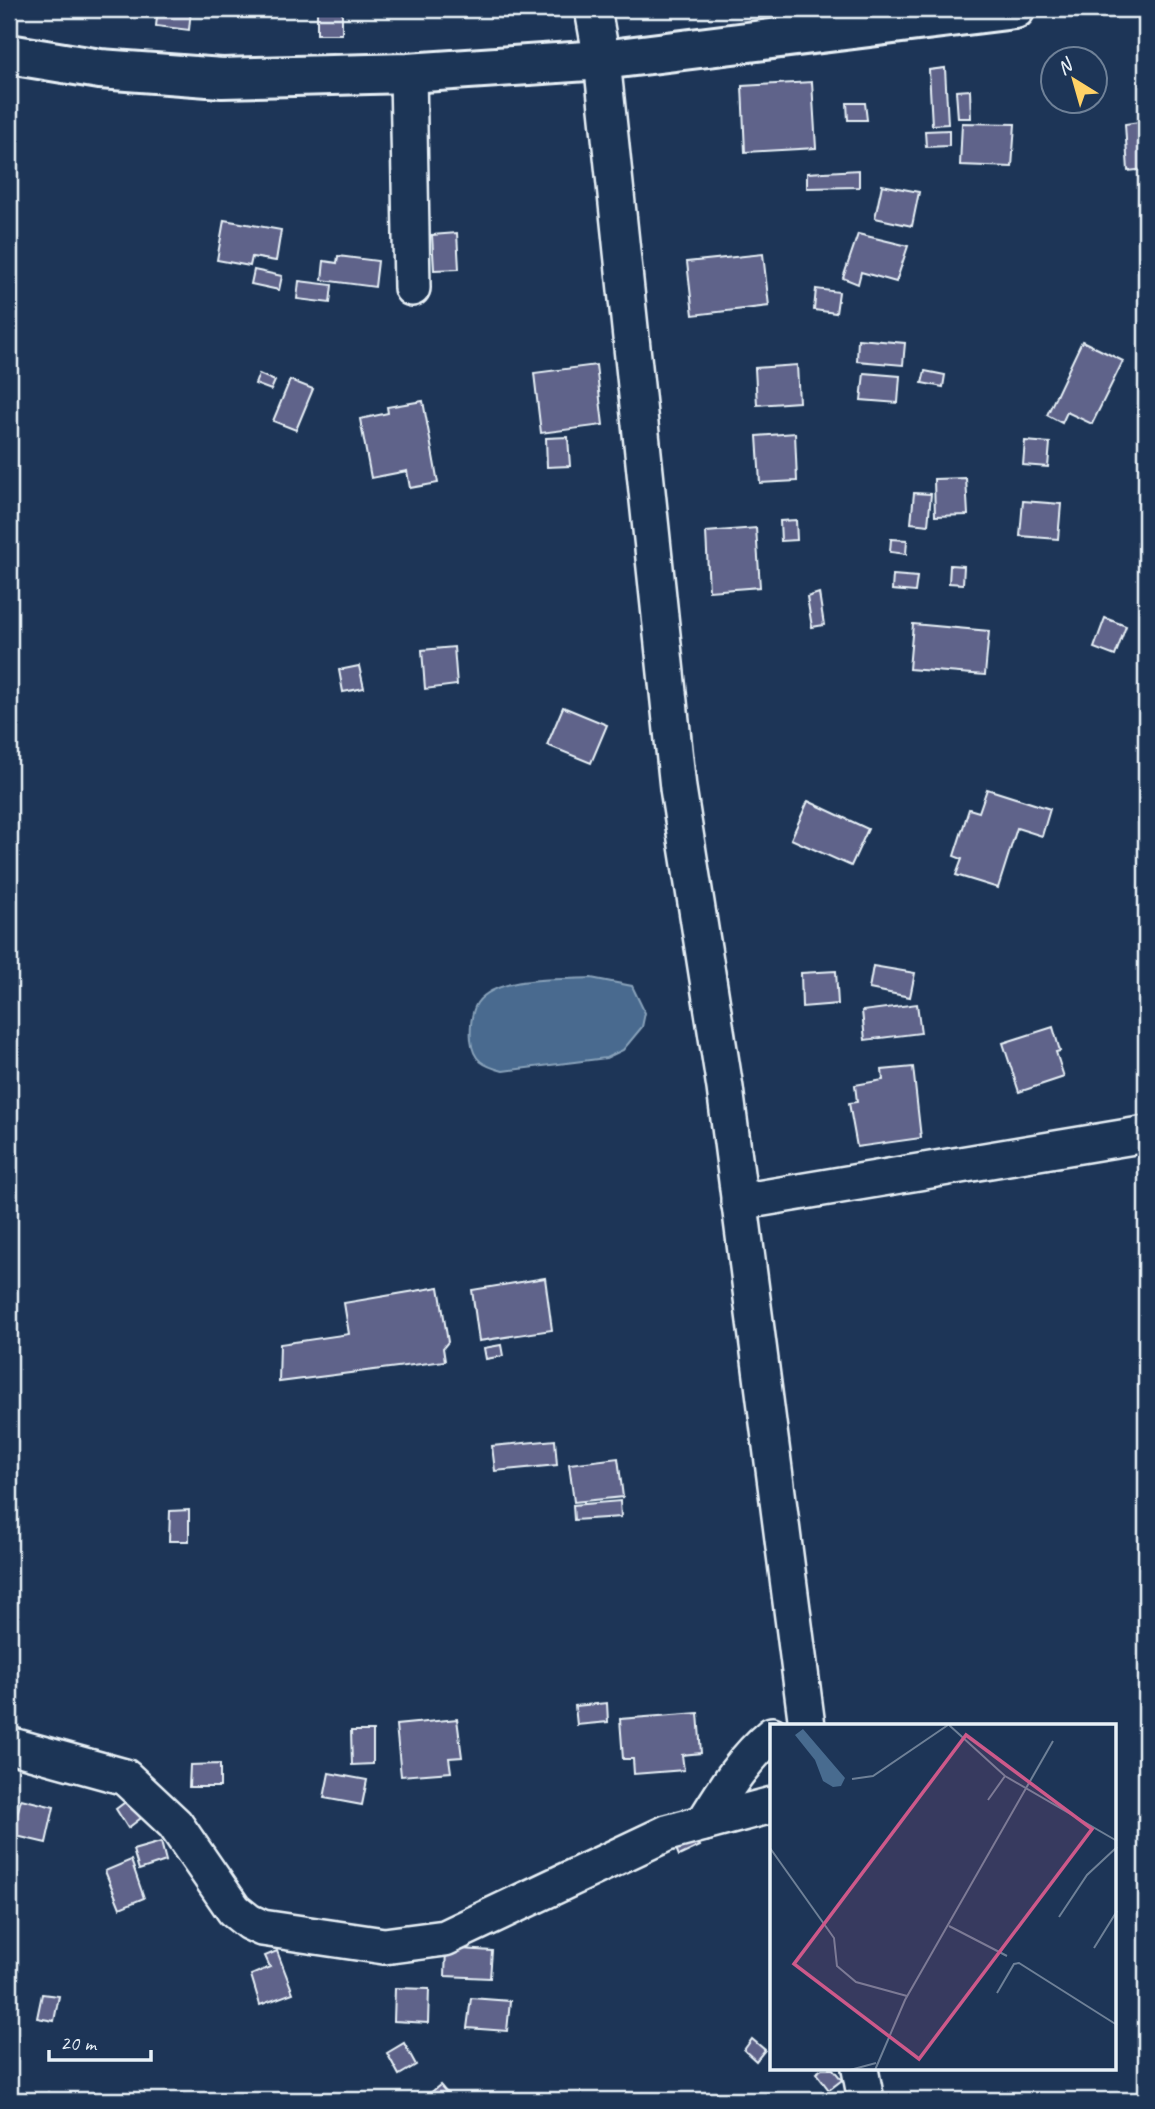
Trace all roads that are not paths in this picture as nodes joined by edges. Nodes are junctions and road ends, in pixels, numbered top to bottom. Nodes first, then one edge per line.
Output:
1 (593, 9) edge
2 (1015, 9) edge
3 (9, 54) edge
4 (602, 60) junction
5 (408, 73) junction
6 (412, 288) dead end
7 (1146, 1134) edge
8 (740, 1202) junction
9 (799, 1719) edge
10 (770, 1737) edge
11 (9, 1745) edge
12 (770, 1806) edge
13 (704, 1823) junction
14 (860, 2070) edge
15 (866, 2100) edge

1 - 4 street
2 - 4 main road
3 - 5 main road
4 - 5 main road
4 - 8 street
5 - 6 street
7 - 8 street
8 - 9 street
10 - 13 street
11 - 13 street
12 - 13 street
14 - 15 street

